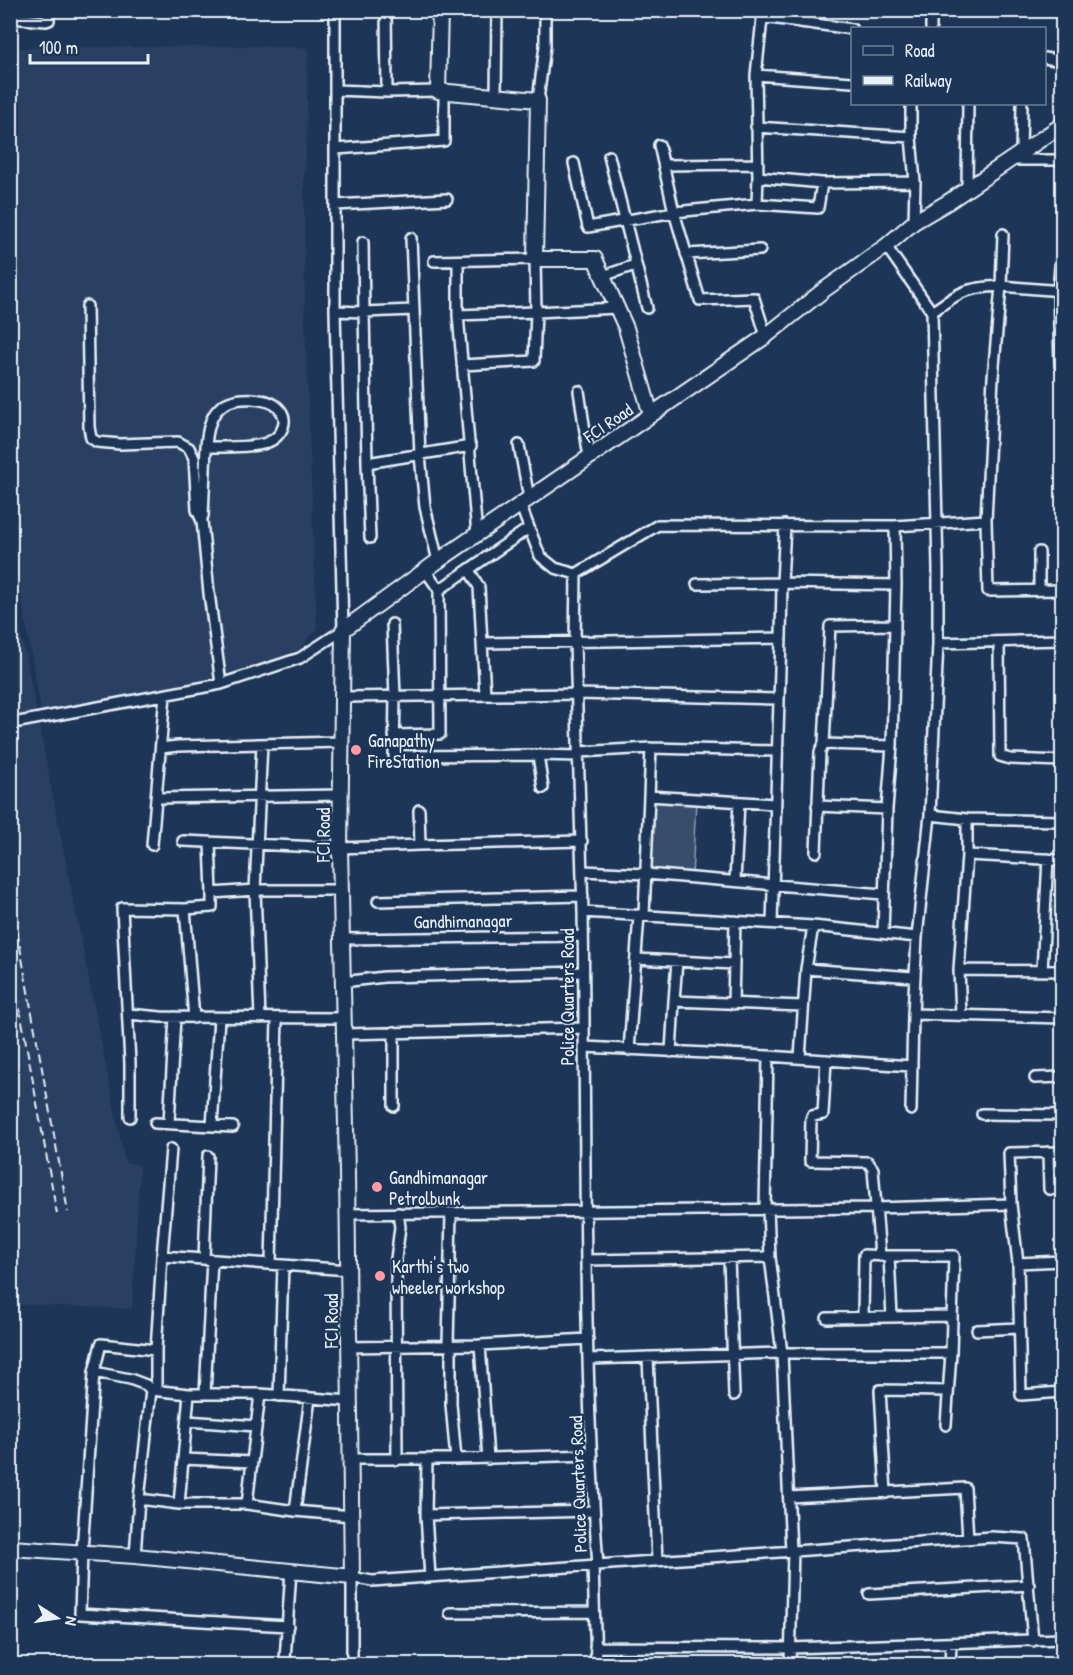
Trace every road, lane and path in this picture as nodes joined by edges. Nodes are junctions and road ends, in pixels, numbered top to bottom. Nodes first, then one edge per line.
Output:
1 (50, 10) edge
2 (335, 10) edge
3 (386, 10) edge
4 (440, 10) edge
5 (496, 10) edge
6 (545, 10) edge
7 (931, 10) edge
8 (763, 14) edge
9 (10, 18) edge
10 (931, 27) edge
11 (851, 29) edge
12 (1046, 58) edge
13 (1062, 61) edge
14 (756, 75) junction
15 (851, 82) edge
16 (335, 90) junction
17 (387, 92) junction
18 (441, 92) junction
19 (496, 96) junction
20 (538, 100) junction
21 (911, 105) edge
22 (968, 105) edge
23 (1022, 105) edge
24 (1062, 125) edge
25 (756, 128) junction
26 (911, 137) junction
27 (659, 145) dead end
28 (336, 149) junction
29 (609, 156) dead end
30 (1016, 156) junction
31 (1062, 160) edge
32 (574, 163) dead end
33 (758, 164) junction
34 (664, 165) junction
35 (758, 177) junction
36 (915, 182) junction
37 (822, 183) junction
38 (967, 188) junction
39 (447, 199) dead end
40 (757, 204) junction
41 (334, 205) junction
42 (674, 212) junction
43 (624, 222) junction
44 (914, 222) junction
45 (1003, 234) dead end
46 (411, 238) dead end
47 (363, 242) dead end
48 (1062, 243) edge
49 (886, 246) junction
50 (760, 250) dead end
51 (686, 254) junction
52 (535, 259) junction
53 (434, 261) dead end
54 (458, 261) junction
55 (635, 265) junction
56 (603, 276) junction
57 (1001, 286) junction
58 (1060, 291) edge
59 (87, 306) dead end
60 (617, 308) junction
61 (647, 308) dead end
62 (414, 310) junction
63 (335, 311) junction
64 (364, 312) junction
65 (536, 312) junction
66 (932, 312) junction
67 (458, 315) junction
68 (766, 336) junction
69 (462, 365) junction
70 (1060, 366) dead end
71 (579, 391) dead end
72 (651, 416) junction
73 (519, 445) dead end
74 (206, 447) junction
75 (471, 447) junction
76 (420, 455) junction
77 (589, 458) junction
78 (367, 463) junction
79 (525, 501) junction
80 (986, 520) junction
81 (202, 521) junction
82 (938, 522) junction
83 (785, 525) junction
84 (895, 526) junction
85 (529, 528) junction
86 (477, 535) junction
87 (370, 538) dead end
88 (1039, 552) dead end
89 (438, 561) junction
90 (425, 570) junction
91 (469, 570) junction
92 (576, 574) junction
93 (782, 583) junction
94 (697, 584) dead end
95 (896, 585) junction
96 (440, 590) junction
97 (1039, 590) junction
98 (1062, 590) edge
99 (392, 624) dead end
100 (895, 625) junction
101 (343, 630) junction
102 (781, 638) junction
103 (1062, 640) edge
104 (575, 642) junction
105 (999, 642) junction
106 (482, 643) junction
107 (938, 643) junction
108 (221, 684) junction
109 (485, 694) junction
110 (577, 694) junction
111 (165, 695) junction
112 (438, 695) junction
113 (394, 696) junction
114 (342, 697) junction
115 (778, 699) junction
116 (19, 722) dead end
117 (394, 735) junction
118 (341, 742) junction
119 (262, 744) junction
120 (824, 744) junction
121 (892, 746) junction
122 (161, 748) junction
123 (651, 748) junction
124 (776, 751) junction
125 (579, 754) junction
126 (538, 755) junction
127 (1062, 761) edge
128 (543, 788) dead end
129 (260, 795) junction
130 (342, 795) junction
131 (649, 796) junction
132 (157, 798) junction
133 (739, 802) junction
134 (775, 804) junction
135 (817, 806) junction
136 (887, 809) junction
137 (419, 810) dead end
138 (930, 815) junction
139 (967, 819) junction
140 (1062, 821) edge
141 (183, 841) dead end
142 (582, 841) junction
143 (210, 843) junction
144 (258, 844) junction
145 (153, 845) dead end
146 (420, 845) junction
147 (340, 848) junction
148 (816, 852) dead end
149 (967, 855) junction
150 (1048, 859) junction
151 (1062, 860) edge
152 (583, 871) junction
153 (646, 874) junction
154 (735, 881) junction
155 (772, 884) junction
156 (255, 890) junction
157 (342, 890) junction
158 (212, 893) junction
159 (883, 894) junction
160 (583, 896) junction
161 (378, 902) dead end
162 (185, 909) junction
163 (583, 912) junction
164 (642, 915) junction
165 (735, 921) junction
166 (772, 923) junction
167 (813, 926) junction
168 (883, 933) junction
169 (583, 936) junction
170 (917, 937) junction
171 (343, 939) junction
172 (636, 959) junction
173 (677, 961) junction
174 (734, 964) junction
175 (806, 969) junction
176 (959, 970) junction
177 (1042, 971) junction
178 (1062, 971) edge
179 (583, 972) junction
180 (914, 977) junction
181 (343, 982) junction
182 (674, 1001) junction
183 (733, 1004) junction
184 (803, 1006) junction
185 (128, 1014) junction
186 (913, 1014) junction
187 (961, 1014) junction
188 (175, 1017) junction
189 (1062, 1017) edge
190 (194, 1018) junction
191 (219, 1018) junction
192 (260, 1018) junction
193 (277, 1018) junction
194 (344, 1018) junction
195 (583, 1028) junction
196 (394, 1032) junction
197 (345, 1034) junction
198 (584, 1047) junction
199 (629, 1050) junction
200 (671, 1052) junction
201 (768, 1056) junction
202 (800, 1058) junction
203 (826, 1060) junction
204 (911, 1066) junction
205 (1062, 1077) edge
206 (1035, 1078) dead end
207 (394, 1106) dead end
208 (910, 1110) dead end
209 (982, 1114) dead end
210 (1062, 1115) edge
211 (130, 1117) dead end
212 (155, 1123) dead end
213 (169, 1124) junction
214 (212, 1126) junction
215 (233, 1127) dead end
216 (171, 1149) dead end
217 (1048, 1152) junction
218 (1062, 1152) edge
219 (208, 1156) dead end
220 (1062, 1190) edge
221 (1011, 1204) junction
222 (766, 1208) junction
223 (875, 1208) junction
224 (586, 1211) junction
225 (398, 1213) junction
226 (451, 1213) junction
227 (348, 1214) junction
228 (162, 1256) junction
229 (885, 1256) junction
230 (770, 1257) junction
231 (729, 1258) junction
232 (208, 1260) junction
233 (587, 1260) junction
234 (1062, 1262) edge
235 (1018, 1263) junction
236 (272, 1264) junction
237 (283, 1265) junction
238 (349, 1270) junction
239 (952, 1316) junction
240 (827, 1317) dead end
241 (863, 1317) junction
242 (892, 1317) junction
243 (1019, 1328) junction
244 (977, 1330) dead end
245 (588, 1339) junction
246 (449, 1345) junction
247 (480, 1345) junction
248 (397, 1346) junction
249 (348, 1347) junction
250 (156, 1350) junction
251 (782, 1353) junction
252 (951, 1353) junction
253 (734, 1354) junction
254 (648, 1357) junction
255 (589, 1359) junction
256 (94, 1372) junction
257 (154, 1390) junction
258 (948, 1391) junction
259 (1062, 1392) edge
260 (189, 1394) junction
261 (204, 1394) junction
262 (260, 1394) junction
263 (734, 1395) dead end
264 (279, 1396) junction
265 (310, 1398) junction
266 (350, 1401) junction
267 (187, 1421) junction
268 (946, 1425) dead end
269 (256, 1426) junction
270 (592, 1455) junction
271 (183, 1459) junction
272 (351, 1459) junction
273 (488, 1459) junction
274 (398, 1460) junction
275 (426, 1460) junction
276 (456, 1460) junction
277 (252, 1462) junction
278 (886, 1493) junction
279 (789, 1497) junction
280 (139, 1499) junction
281 (179, 1504) junction
282 (247, 1504) junction
283 (295, 1511) junction
284 (594, 1511) junction
285 (426, 1515) junction
286 (352, 1516) junction
287 (968, 1539) junction
288 (10, 1548) edge
289 (792, 1551) junction
290 (82, 1552) junction
291 (135, 1556) junction
292 (657, 1561) junction
293 (595, 1565) junction
294 (291, 1570) junction
295 (351, 1577) junction
296 (430, 1577) junction
297 (1029, 1585) junction
298 (869, 1594) dead end
299 (594, 1612) junction
300 (450, 1613) dead end
301 (288, 1626) junction
302 (1062, 1640) edge
303 (1033, 1641) junction
304 (951, 1643) junction
305 (596, 1647) junction
306 (790, 1648) junction
307 (285, 1659) dead end
308 (352, 1665) edge
309 (596, 1665) edge
310 (790, 1665) edge
311 (950, 1665) edge

1 - 9 street
2 - 16 street
3 - 17 street
4 - 18 street
5 - 19 street
6 - 20 street
7 - 10 street
8 - 11 street
8 - 14 street
12 - 13 street
14 - 15 street
14 - 25 street
16 - 17 street
16 - 28 street
17 - 18 street
18 - 19 street
18 - 28 street
19 - 20 street
20 - 52 street
21 - 26 street
22 - 38 street
23 - 30 street
24 - 30 street, FCI Road
25 - 26 street
25 - 33 street
26 - 36 street
27 - 34 street
28 - 41 street
29 - 43 street
30 - 31 street
30 - 38 street, FCI Road
32 - 43 street
33 - 34 street
33 - 35 street
34 - 42 street
35 - 37 street
35 - 40 street
36 - 37 street
36 - 44 street
37 - 40 street
38 - 44 street, FCI Road
39 - 41 street
40 - 42 street
41 - 63 street
42 - 43 street
42 - 51 street
43 - 55 street
44 - 49 street, FCI Road
45 - 57 street
46 - 62 street
47 - 64 street
48 - 58 street
49 - 66 street
49 - 68 street, FCI Road
50 - 51 street
51 - 68 street
52 - 54 street
52 - 56 street
52 - 65 street
53 - 54 street
54 - 67 street
55 - 56 street
55 - 61 street
56 - 60 street
57 - 58 street
57 - 66 street
57 - 80 street
58 - 70 street
59 - 81 street
60 - 65 street
60 - 72 street
62 - 64 street
62 - 76 street
63 - 64 street
63 - 101 street
64 - 78 street
65 - 67 street
65 - 69 street
66 - 82 street
67 - 69 street
68 - 72 street, FCI Road
69 - 75 street
71 - 77 street
72 - 77 street, FCI Road
73 - 79 street
74 - 74 street
74 - 81 street
75 - 76 street
75 - 86 street
76 - 78 street
76 - 89 street
77 - 79 street, FCI Road
78 - 87 street
79 - 85 street
79 - 86 street, FCI Road
80 - 82 street
80 - 97 street
81 - 108 street
82 - 84 street
82 - 107 street
83 - 84 street
83 - 92 street
83 - 93 street
84 - 95 street
85 - 91 street
85 - 92 street
86 - 89 street, FCI Road
88 - 97 street
89 - 90 street, FCI Road
90 - 96 street
90 - 101 street, FCI Road
91 - 96 street
91 - 106 street
92 - 104 street
93 - 94 street
93 - 95 street
93 - 102 street
95 - 100 street
96 - 112 street
97 - 98 street
99 - 113 street
100 - 120 street
100 - 121 street
101 - 108 street
101 - 114 street, FCI Road
102 - 104 street
102 - 115 street
103 - 105 street
104 - 106 street
104 - 110 street
105 - 107 street
105 - 127 street
106 - 109 street
107 - 138 street
108 - 111 street
109 - 110 street
109 - 112 street
110 - 115 street
110 - 125 street
111 - 116 street
111 - 122 street
112 - 113 street
112 - 117 street
113 - 114 street
113 - 117 street
114 - 118 street, FCI Road
115 - 124 street
117 - 126 street
118 - 119 street
118 - 130 street, FCI Road
119 - 122 street
119 - 129 street
120 - 121 street
120 - 135 street
121 - 136 street
122 - 132 street
123 - 124 street
123 - 125 street
123 - 131 street
124 - 134 street
125 - 126 street
125 - 142 street
126 - 128 street
129 - 130 street
129 - 132 street
129 - 144 street
130 - 147 street, FCI Road
131 - 133 street
131 - 153 street
132 - 145 street
133 - 134 street
133 - 154 street
134 - 155 street
135 - 136 street
135 - 148 street
136 - 159 street
137 - 146 street
138 - 139 street
138 - 170 street
139 - 140 street
139 - 149 street
141 - 143 street
142 - 146 street
142 - 152 street
143 - 144 street
143 - 158 street
144 - 147 street
144 - 156 street
146 - 147 street
147 - 157 street, FCI Road
149 - 150 street
149 - 176 street
150 - 151 street
150 - 177 street
152 - 153 street
152 - 160 street
153 - 154 street
153 - 164 street
154 - 155 street
155 - 159 street
155 - 166 street
156 - 157 street
156 - 158 street
156 - 192 street
157 - 171 street, FCI Road
158 - 162 street
159 - 168 street
160 - 161 street
160 - 163 street
162 - 185 street
162 - 190 street
163 - 164 street, Police Quarters Road
163 - 169 street, Police Quarters Road
164 - 165 street, Police Quarters Road
164 - 172 street
165 - 166 street, Police Quarters Road
165 - 174 street
166 - 167 street, Police Quarters Road
167 - 168 street, Police Quarters Road
167 - 175 street
168 - 170 street, Police Quarters Road
169 - 171 street, Gandhimanagar
169 - 179 street, Police Quarters Road
170 - 180 street
171 - 181 street, FCI Road
172 - 173 street
172 - 199 street
173 - 174 street
173 - 182 street
174 - 183 street
175 - 180 street
175 - 184 street
176 - 177 street
176 - 187 street
177 - 178 street
179 - 181 street
179 - 195 street, Police Quarters Road
180 - 186 street
181 - 194 street, FCI Road
182 - 183 street
182 - 200 street
183 - 184 street
184 - 202 street
185 - 188 street
185 - 211 street
186 - 187 street
186 - 204 street
187 - 189 street
188 - 190 street
188 - 213 street
190 - 191 street
191 - 192 street
191 - 214 street
192 - 193 street
193 - 194 street
193 - 236 street
194 - 197 street, FCI Road
195 - 196 street
195 - 198 street, Police Quarters Road
196 - 197 street
196 - 207 street
197 - 227 street, FCI Road
198 - 199 street
198 - 224 street, Police Quarters Road
199 - 200 street
200 - 201 street
201 - 202 street
201 - 222 street
202 - 203 street
203 - 204 street
203 - 223 street
204 - 208 street
205 - 206 street
209 - 210 street
212 - 213 street
213 - 214 street
214 - 215 street
216 - 228 street
217 - 218 street
217 - 220 street
217 - 221 street
219 - 232 street
221 - 223 street
221 - 235 street
222 - 223 street
222 - 224 street
222 - 230 street
223 - 229 street
224 - 226 street
224 - 233 street, Police Quarters Road
225 - 226 street
225 - 227 street
225 - 248 street
226 - 246 street
227 - 238 street, FCI Road
228 - 232 street
228 - 250 street
229 - 239 street
229 - 241 street
229 - 242 street
230 - 231 street
230 - 251 street
231 - 233 street
231 - 253 street
232 - 236 street
232 - 261 street
233 - 245 street, Police Quarters Road
234 - 235 street
235 - 243 street
236 - 237 street
237 - 238 street
237 - 264 street
238 - 249 street, FCI Road
239 - 242 street
239 - 252 street
240 - 241 street
241 - 242 street
243 - 244 street
243 - 259 street
245 - 247 street
245 - 255 street, Police Quarters Road
246 - 247 street
246 - 248 street
246 - 276 street
247 - 273 street
248 - 249 street
248 - 274 street
249 - 266 street, FCI Road
250 - 256 street
250 - 257 street
251 - 252 street
251 - 253 street
251 - 279 street
252 - 258 street
253 - 254 street
253 - 263 street
254 - 255 street
254 - 292 street
255 - 270 street, Police Quarters Road
256 - 257 street
256 - 290 street
257 - 260 street
257 - 280 street
258 - 268 street
258 - 278 street
260 - 261 street
260 - 267 street
261 - 262 street
262 - 264 street
262 - 269 street
264 - 265 street
265 - 266 street
265 - 283 street
266 - 272 street, FCI Road
267 - 269 street
267 - 271 street
269 - 277 street
270 - 273 street
270 - 284 street, Police Quarters Road
271 - 277 street
271 - 281 street
272 - 274 street
272 - 286 street, FCI Road
273 - 276 street
274 - 275 street
275 - 276 street
275 - 285 street
277 - 282 street
278 - 279 street
278 - 287 street
279 - 289 street
280 - 281 street
280 - 291 street
281 - 282 street
282 - 283 street
283 - 286 street
284 - 285 street
284 - 293 street, Police Quarters Road
285 - 296 street
286 - 295 street, FCI Road
287 - 289 street
287 - 297 street
288 - 290 street
289 - 292 street
289 - 306 street
290 - 291 street
290 - 301 street
291 - 294 street
292 - 293 street
293 - 296 street
293 - 299 street, Police Quarters Road
294 - 295 street
294 - 301 street
295 - 296 street
295 - 308 street
297 - 298 street
297 - 303 street
299 - 300 street
299 - 305 street, Police Quarters Road
301 - 307 street
302 - 303 street
303 - 304 street
304 - 306 street
304 - 311 street
305 - 306 street
305 - 309 street, Police Quarters Road
306 - 310 street

